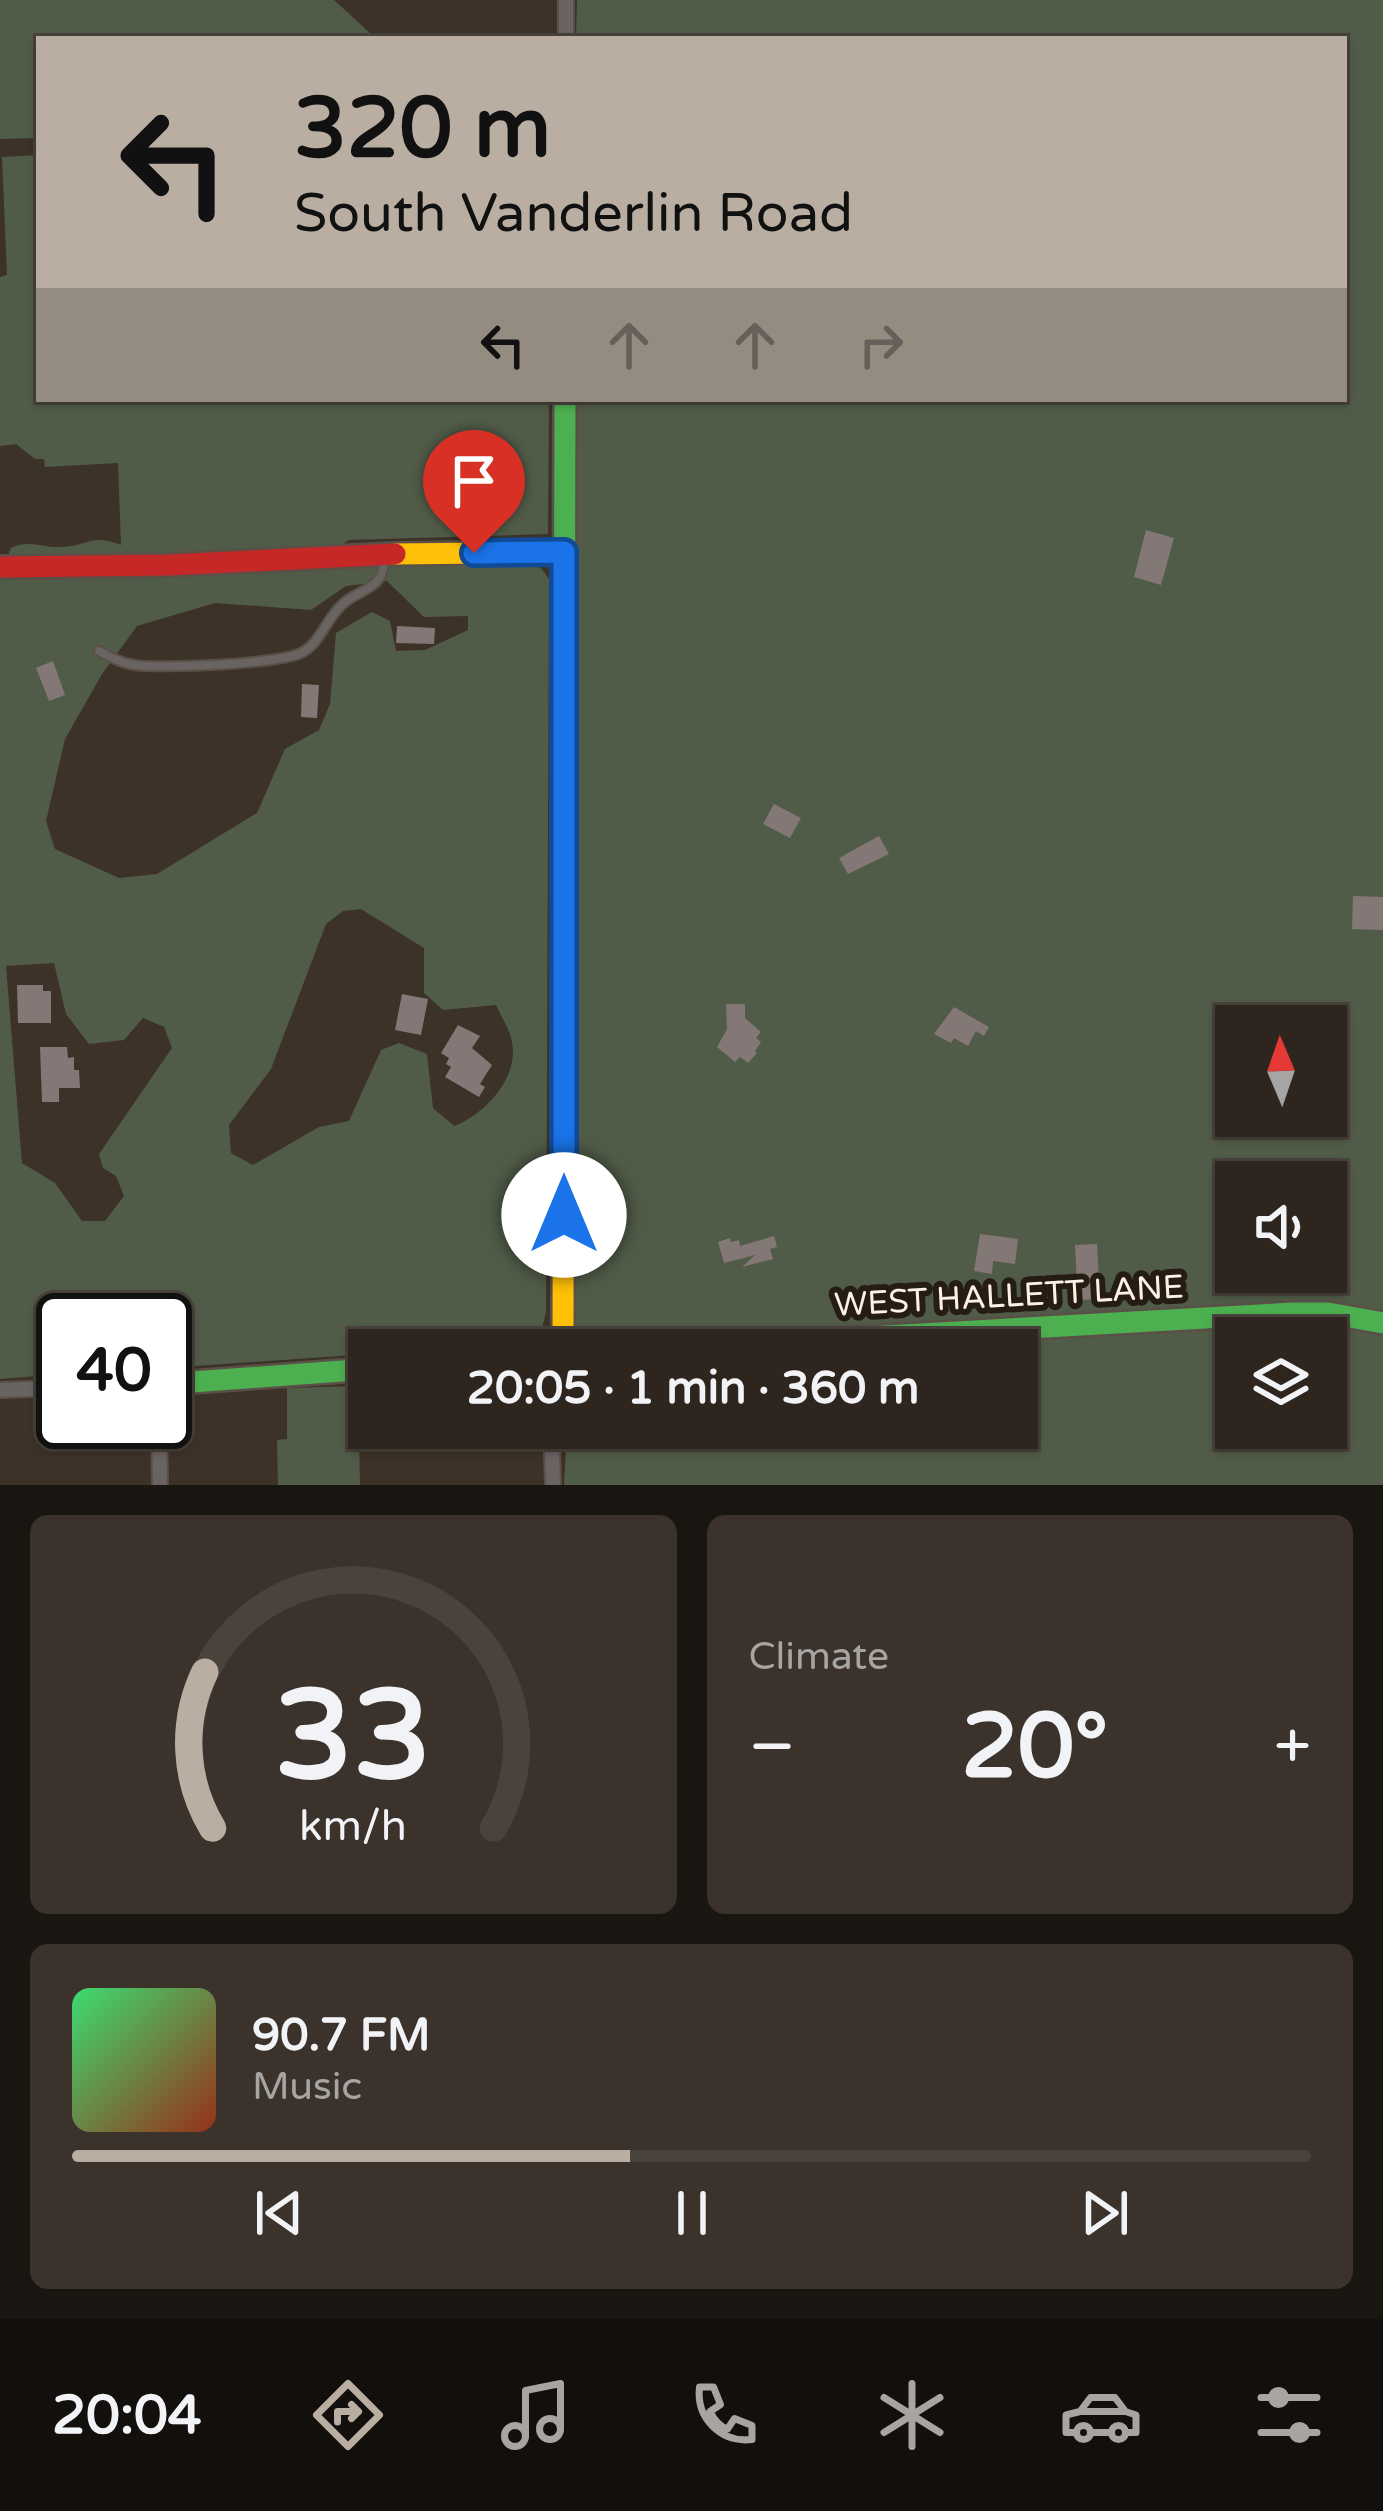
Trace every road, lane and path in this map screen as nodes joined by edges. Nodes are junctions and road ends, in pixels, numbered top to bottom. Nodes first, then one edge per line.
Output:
1 (566, 0) edge
2 (566, 36) edge
3 (565, 402) edge
4 (564, 552) junction
5 (384, 554) junction
6 (0, 567) edge
7 (99, 651) dead end
8 (1383, 1323) edge
9 (563, 1329) edge
10 (1009, 1329) edge
11 (348, 1371) edge
12 (192, 1382) edge
13 (36, 1389) edge
14 (0, 1390) edge
15 (159, 1449) edge
16 (553, 1449) edge
17 (160, 1485) edge
18 (554, 1485) edge

1 - 2 street
3 - 4 street
4 - 5 street
4 - 9 street
5 - 6 street
5 - 7 lane
8 - 10 street, WEST HALLETT LANE
11 - 12 street
13 - 14 street
15 - 17 street
16 - 18 street

